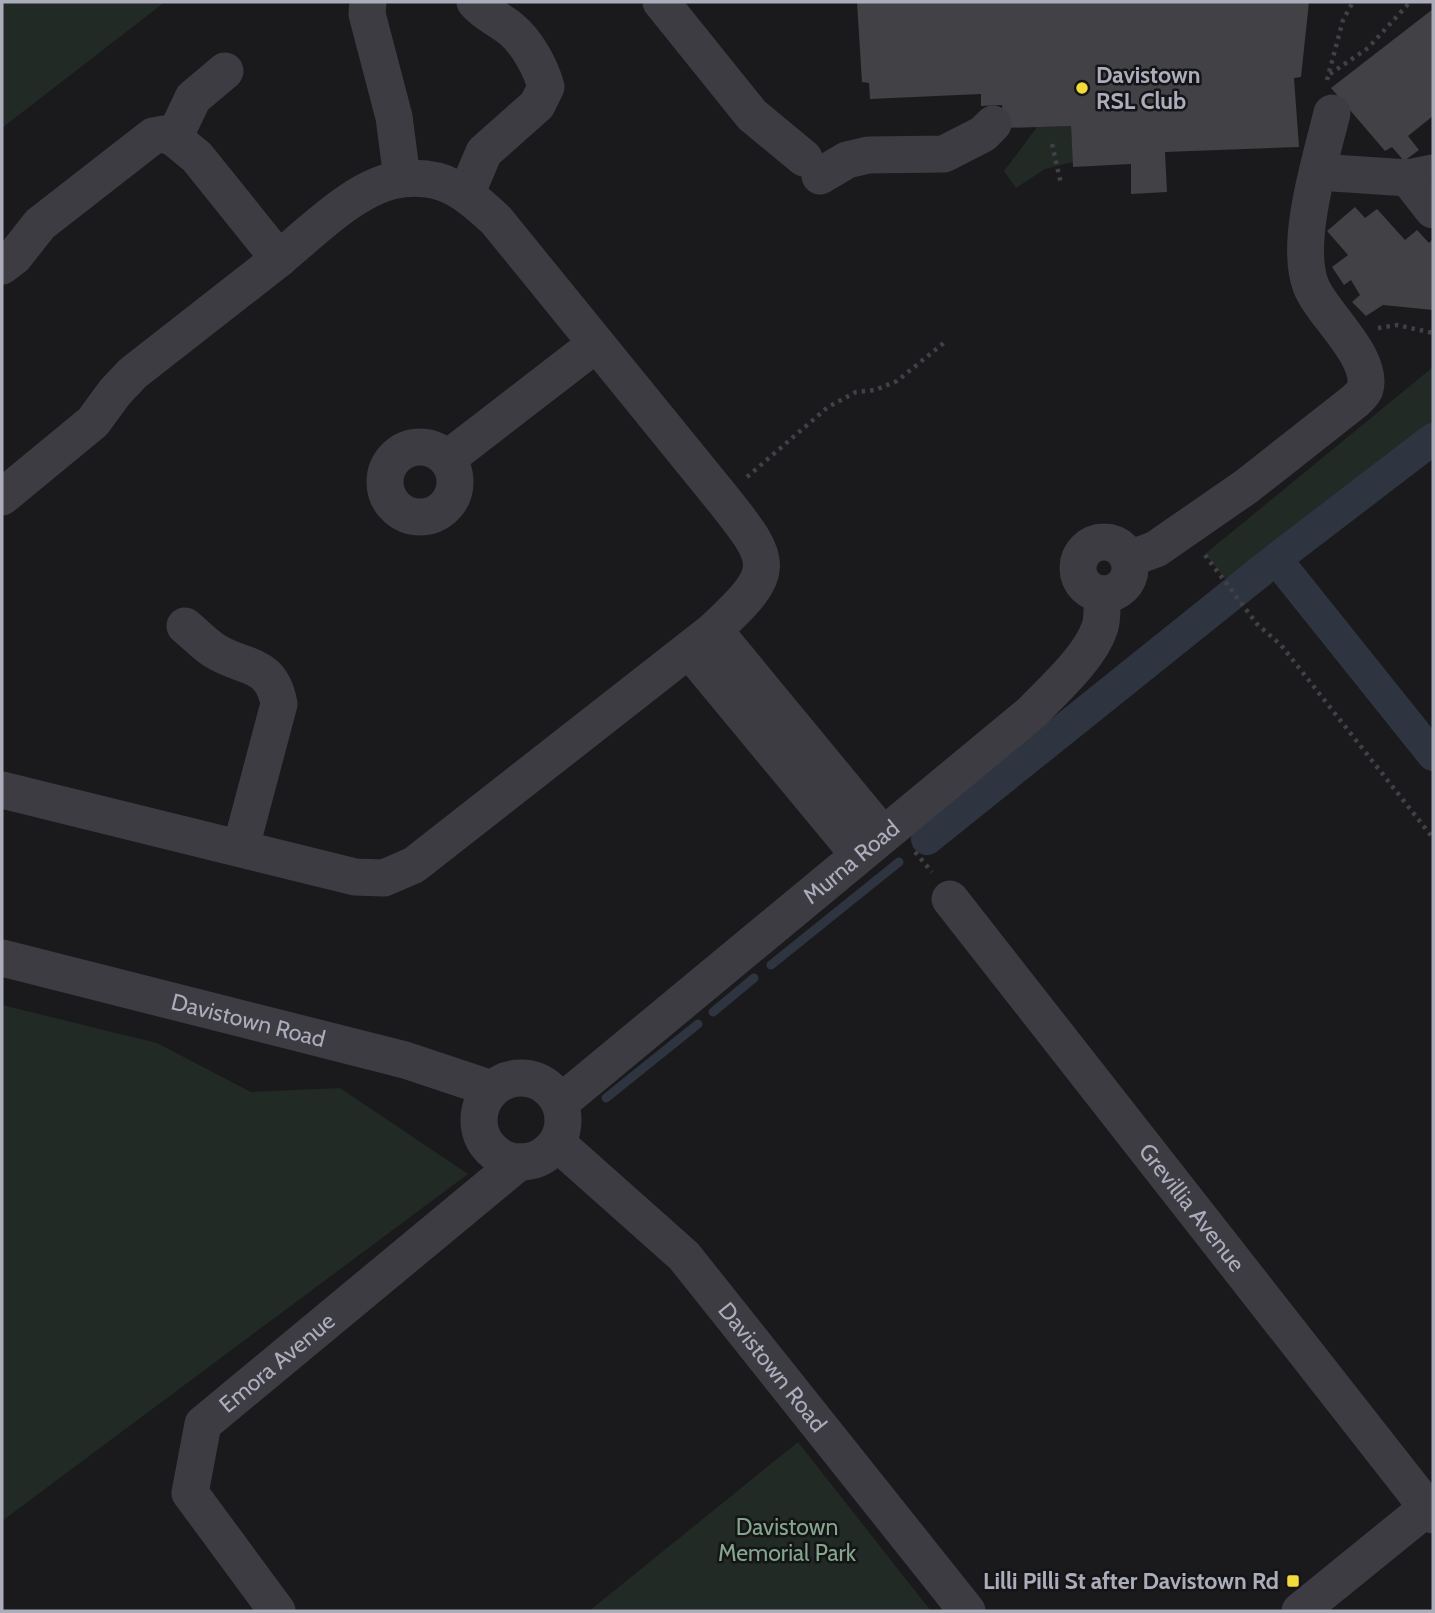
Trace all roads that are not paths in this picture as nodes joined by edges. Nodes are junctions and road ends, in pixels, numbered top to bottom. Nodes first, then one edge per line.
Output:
1 (368, 2) edge
2 (475, 2) edge
3 (661, 2) edge
4 (225, 71) dead end
5 (1332, 113) road end
6 (993, 124) dead end
7 (174, 138) junction
8 (1318, 172) junction
9 (1421, 175) edge
10 (402, 178) junction
11 (467, 192) junction
12 (1433, 210) edge
13 (279, 259) junction
14 (2, 267) edge
15 (596, 344) junction
16 (447, 459) dead end
17 (2, 497) edge
18 (1129, 559) junction
19 (1102, 594) junction
20 (185, 626) dead end
21 (701, 640) junction
22 (2, 790) edge
23 (879, 839) junction
24 (241, 847) junction
25 (950, 899) road end
26 (2, 958) edge
27 (492, 1089) junction
28 (560, 1102) junction
29 (557, 1143) junction
30 (519, 1162) junction
31 (1431, 1508) edge
32 (277, 1611) edge
33 (967, 1611) edge
34 (1300, 1611) edge

1 - 10 street
2 - 11 street
3 - 6 street
4 - 7 street
5 - 8 street
7 - 13 street
7 - 14 street
8 - 9 street
8 - 18 street
9 - 12 street
10 - 11 street
10 - 13 street
11 - 15 street
13 - 17 street
15 - 16 street
15 - 21 street
18 - 19 street
18 - 19 street
19 - 23 street, Murna Road
20 - 24 street
21 - 23 street
21 - 24 street
22 - 24 street
23 - 28 street, Murna Road
25 - 31 street, Grevillia Avenue
26 - 27 street, Davistown Road
27 - 28 street
27 - 30 street
28 - 29 street
29 - 30 street
29 - 33 street, Davistown Road
30 - 32 street, Emora Avenue
31 - 34 street

